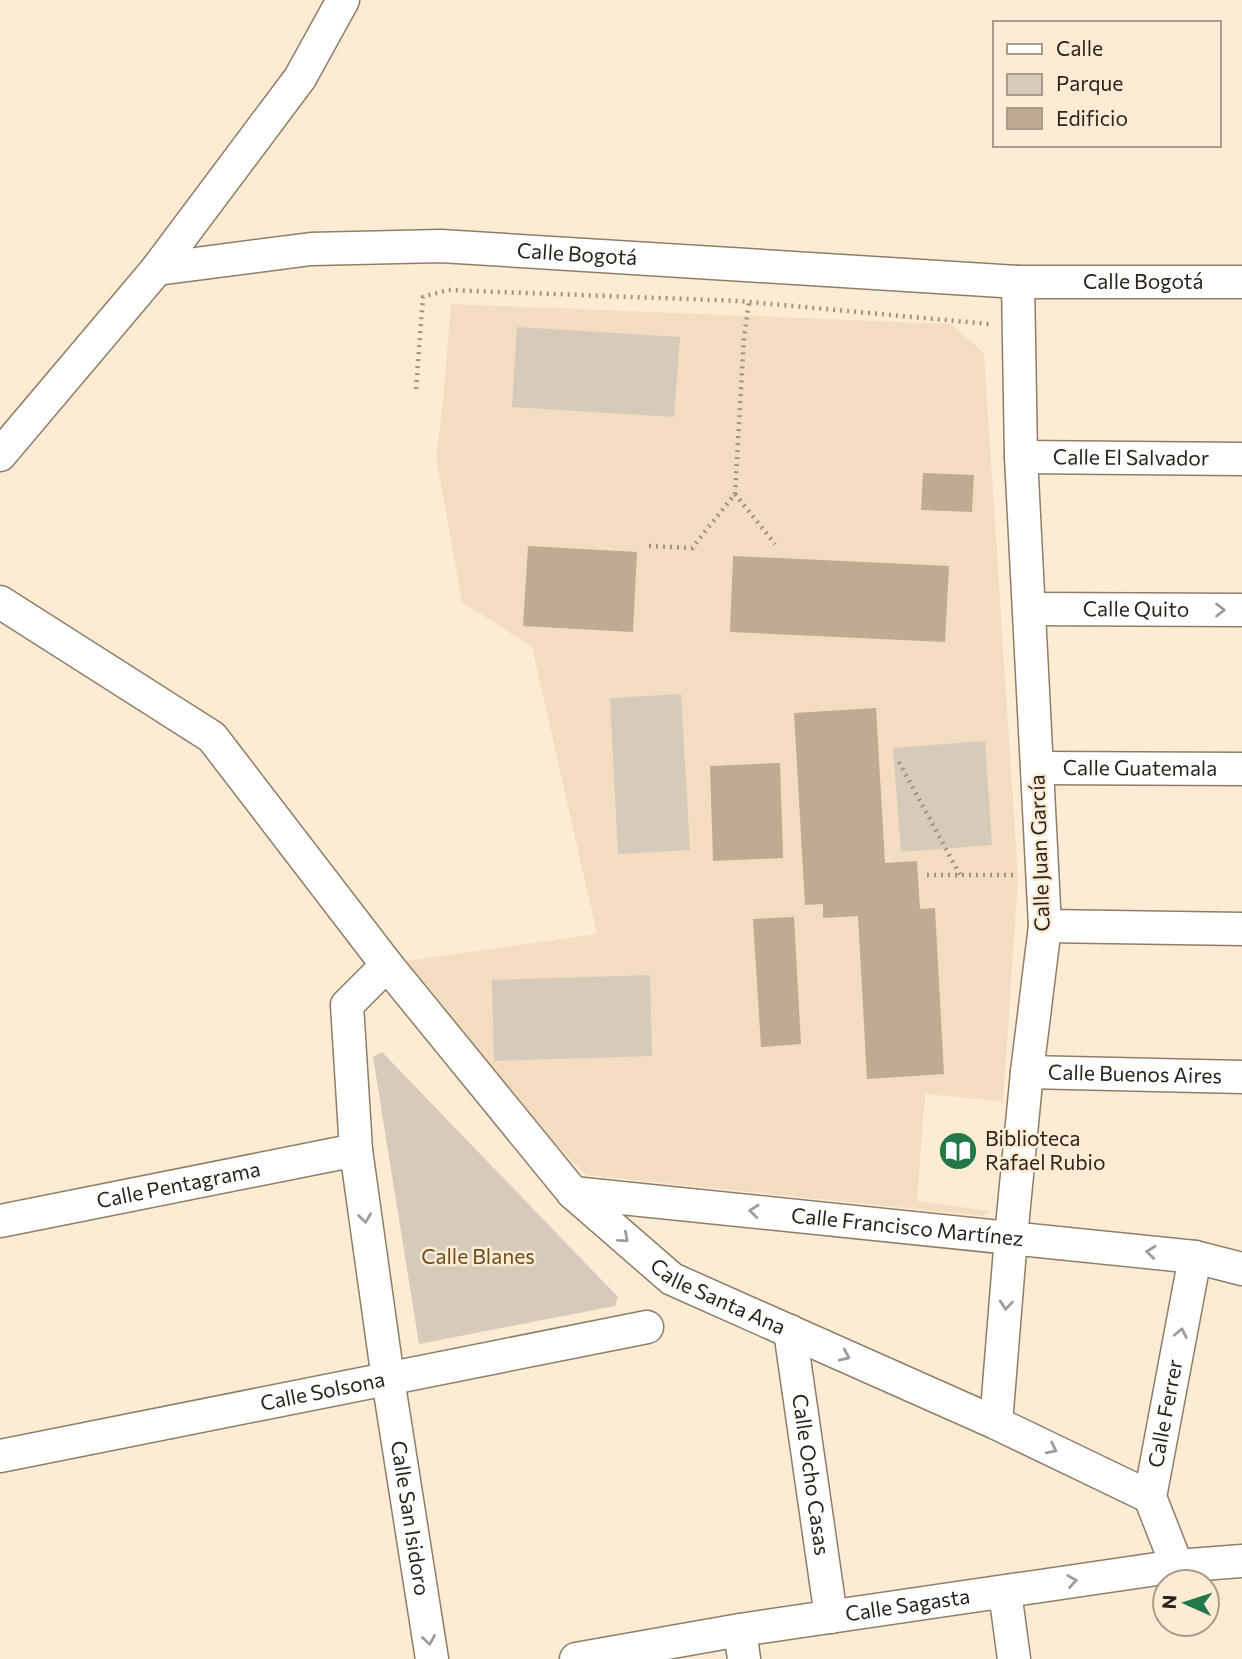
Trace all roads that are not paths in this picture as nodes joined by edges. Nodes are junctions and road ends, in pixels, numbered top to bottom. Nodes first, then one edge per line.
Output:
1 (343, 0) edge
2 (157, 269) junction
3 (1018, 282) junction
4 (1242, 282) edge
5 (0, 455) edge
6 (1021, 457) junction
7 (1242, 459) edge
8 (0, 601) edge
9 (1029, 609) junction
10 (1242, 610) edge
11 (1038, 768) junction
12 (1242, 769) edge
13 (1045, 926) junction
14 (1242, 929) edge
15 (387, 965) junction
16 (1027, 1072) junction
17 (1242, 1077) edge
18 (356, 1150) junction
19 (573, 1193) junction
20 (0, 1220) edge
21 (1011, 1237) junction
22 (1195, 1257) junction
23 (1242, 1269) edge
24 (647, 1327) dead end
25 (790, 1331) junction
26 (388, 1379) junction
27 (996, 1423) junction
28 (0, 1457) edge
29 (1150, 1497) junction
30 (1242, 1561) edge
31 (1177, 1566) junction
32 (1005, 1592) junction
33 (831, 1617) junction
34 (742, 1644) edge
35 (432, 1659) edge
36 (576, 1659) edge
37 (1014, 1659) edge

1 - 2 street
2 - 3 street, Calle Bogotá
2 - 5 street
3 - 4 street, Calle Bogotá
3 - 6 street, Calle Juan García
6 - 7 street, Calle El Salvador
6 - 9 street, Calle Juan García
8 - 15 street, Calle Santa Ana
9 -> 10 street, Calle Quito
9 - 11 street, Calle Juan García
11 - 12 street, Calle Guatemala
11 - 13 street, Calle Juan García
13 - 14 street
13 - 16 street, Calle Juan García
15 - 18 street
15 - 19 street, Calle Santa Ana
16 - 17 street, Calle Buenos Aires
16 - 21 street, Calle Juan García
18 - 20 street, Calle Pentagrama
18 -> 26 street
21 -> 19 street, Calle Francisco Martínez
19 -> 25 street, Calle Santa Ana
22 -> 21 street, Calle Francisco Martínez
21 -> 27 street, Calle Juan García
22 - 23 street, Calle Francisco Martínez
29 -> 22 street, Calle Ferrer
24 - 26 street, Calle Solsona
25 -> 27 street, Calle Santa Ana
25 - 33 street, Calle Ocho Casas
26 - 28 street, Calle Solsona
26 -> 35 street, Calle San Isidoro
27 -> 29 street, Calle Santa Ana
29 - 31 street, Calle Ferrer
30 - 31 street, Calle Sagasta
32 -> 31 street, Calle Sagasta
32 - 33 street, Calle Sagasta
32 - 37 street
33 - 34 street, Calle Sagasta
34 - 36 street, Calle Sagasta

